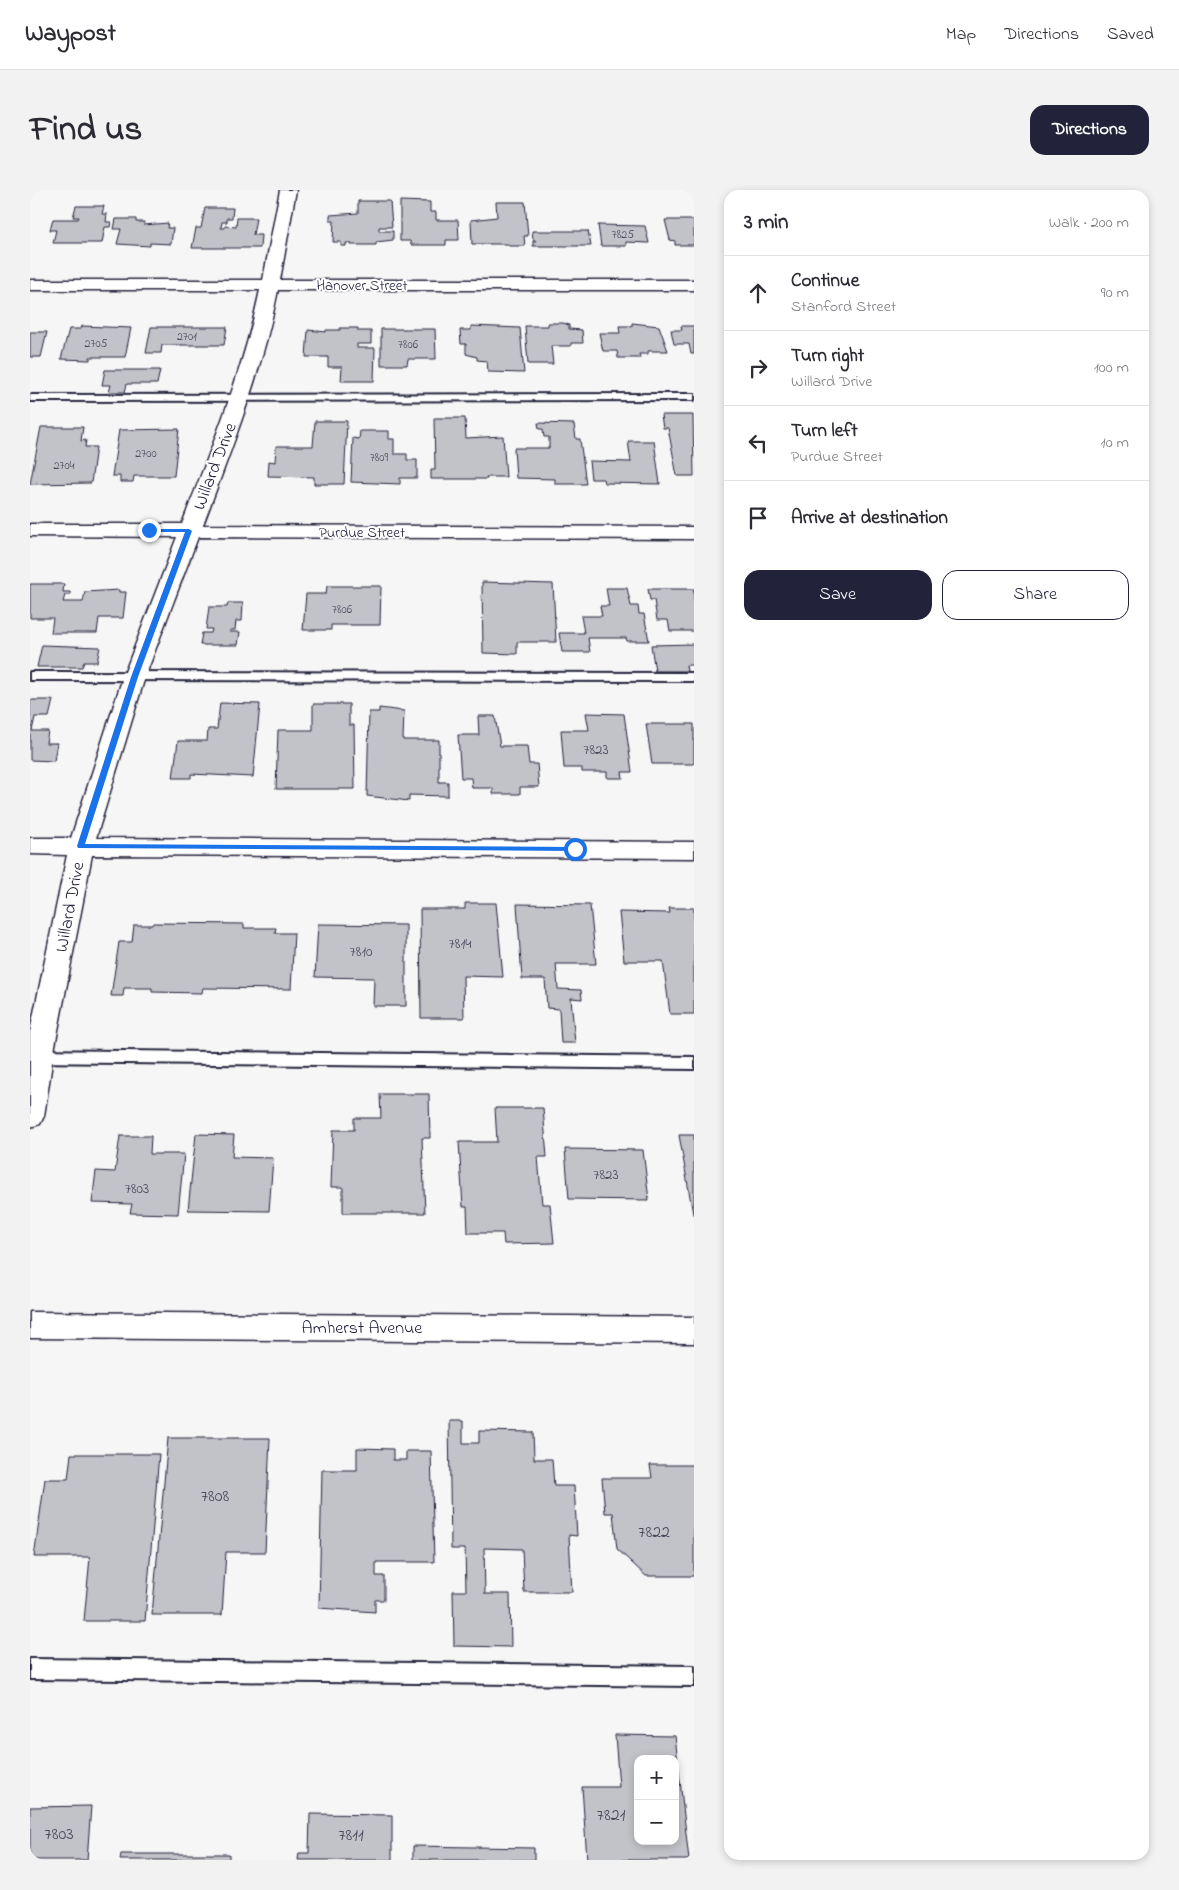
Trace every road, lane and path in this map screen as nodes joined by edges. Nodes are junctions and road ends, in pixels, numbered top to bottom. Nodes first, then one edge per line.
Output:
1 (288, 190) edge
2 (30, 285) edge
3 (271, 285) junction
4 (694, 285) edge
5 (694, 397) edge
6 (30, 398) edge
7 (241, 398) junction
8 (30, 530) edge
9 (189, 531) junction
10 (694, 533) edge
11 (30, 676) edge
12 (134, 677) junction
13 (694, 677) edge
14 (30, 846) edge
15 (81, 846) junction
16 (694, 850) edge
17 (35, 1056) edge
18 (694, 1063) edge
19 (30, 1116) edge
20 (30, 1324) edge
21 (694, 1330) edge
22 (30, 1669) edge
23 (694, 1676) edge

1 - 3 street, Willard Drive
2 - 3 street, Hanover Street
3 - 4 street, Hanover Street
3 - 7 street, Willard Drive
5 - 7 lane
6 - 7 lane
7 - 9 street, Willard Drive
8 - 9 street, Purdue Street
9 - 10 street, Purdue Street
9 - 12 street, Willard Drive
11 - 12 lane
12 - 13 lane
12 - 15 street, Willard Drive
14 - 15 street
15 - 16 street
15 - 17 street, Willard Drive
17 - 18 lane
17 - 19 street, Willard Drive
20 - 21 street, Amherst Avenue
22 - 23 lane

